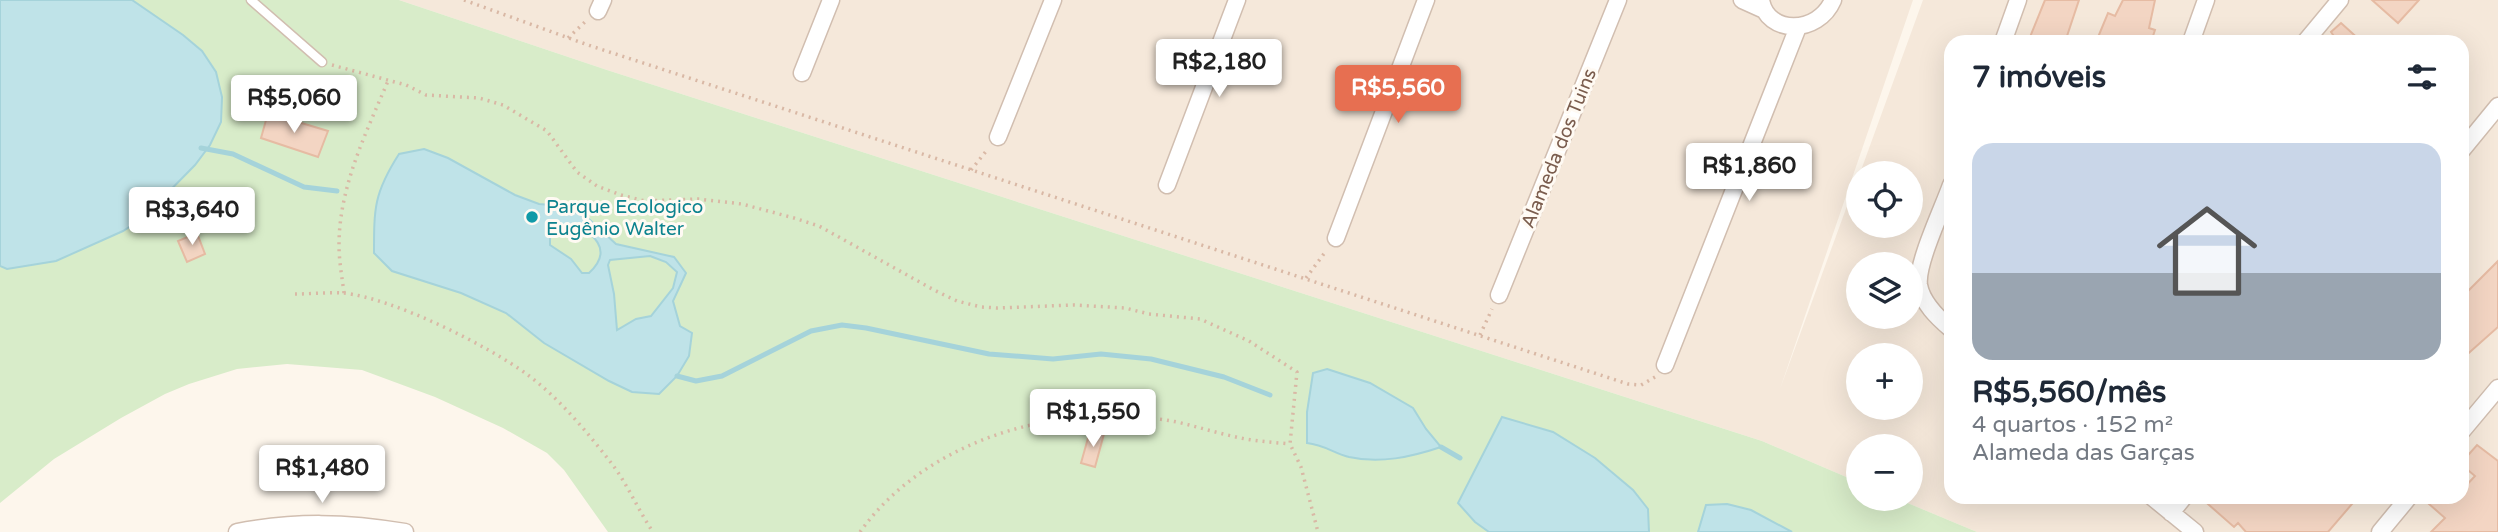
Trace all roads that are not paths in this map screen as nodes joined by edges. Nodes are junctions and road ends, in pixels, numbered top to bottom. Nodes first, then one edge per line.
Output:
1 (251, 0) edge
2 (831, 0) edge
3 (1053, 0) edge
4 (1237, 0) edge
5 (1426, 0) edge
6 (1618, 0) edge
7 (1742, 0) edge
8 (1833, 0) edge
9 (2018, 0) edge
10 (2206, 0) edge
11 (2340, 0) edge
12 (1761, 4) edge
13 (1798, 27) junction
14 (2006, 35) edge
15 (2194, 35) edge
16 (2311, 35) edge
17 (322, 62) road end
18 (802, 73) dead end
19 (2498, 106) edge
20 (998, 137) road end
21 (2469, 141) edge
22 (1167, 185) dead end
23 (1944, 204) edge
24 (1336, 238) road end
25 (1499, 295) road end
26 (1944, 322) edge
27 (1665, 365) road end
28 (2498, 388) edge
29 (2469, 423) edge
30 (2160, 504) edge
31 (2178, 504) edge
32 (2403, 504) edge
33 (2171, 513) junction
34 (237, 532) edge
35 (405, 532) edge
36 (2195, 532) edge
37 (2381, 532) edge

1 - 17 lane
2 - 18 street
3 - 20 street
4 - 22 street
5 - 24 street
6 - 25 street, Alameda dos Tuins
7 - 12 street
8 - 13 street
9 - 14 street
10 - 15 street
11 - 16 street
12 - 13 street
13 - 27 street
19 - 21 street
23 - 26 street
28 - 29 street
30 - 33 street
31 - 33 street
32 - 37 street
33 - 36 street
34 - 35 street

